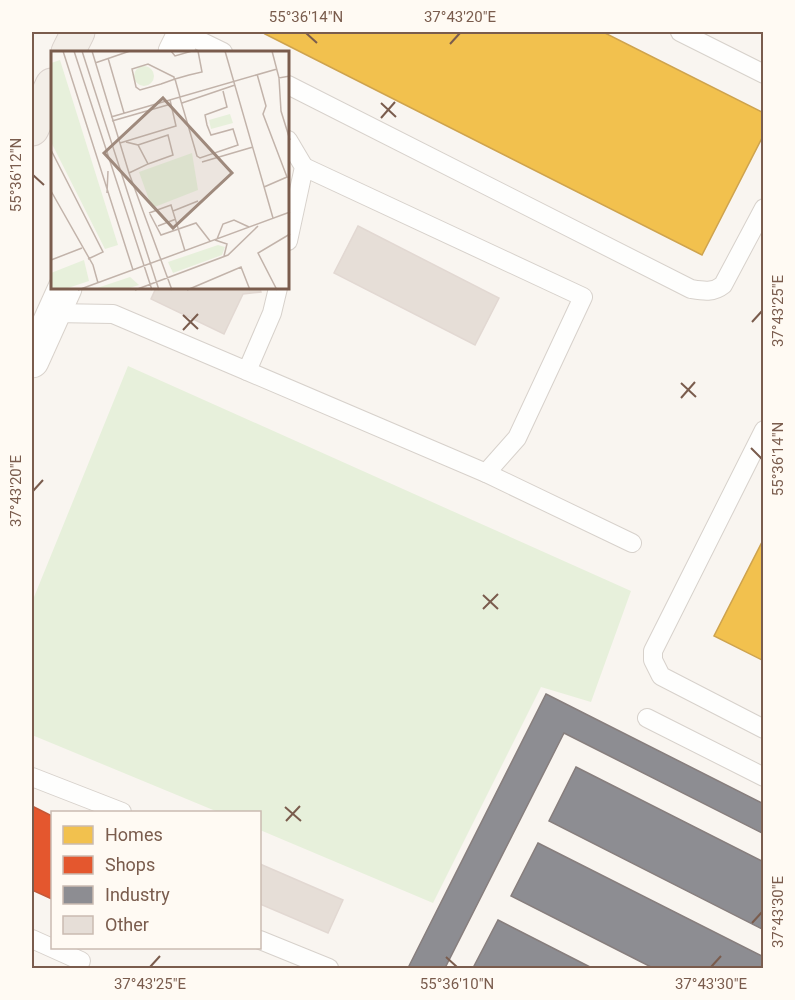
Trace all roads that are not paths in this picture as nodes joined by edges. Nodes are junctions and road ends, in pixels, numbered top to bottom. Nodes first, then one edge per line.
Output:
1 (78, 32) edge
2 (680, 32) edge
3 (193, 43) edge
4 (68, 51) edge
5 (220, 51) edge
6 (764, 74) edge
7 (51, 87) edge
8 (290, 87) edge
9 (32, 129) edge
10 (290, 143) edge
11 (304, 167) junction
12 (764, 208) edge
13 (290, 232) edge
14 (278, 290) edge
15 (59, 300) edge
16 (32, 361) edge
17 (247, 371) junction
18 (764, 430) edge
19 (486, 473) junction
20 (632, 543) dead end
21 (647, 718) dead end
22 (764, 729) edge
23 (32, 777) edge
24 (764, 777) edge
25 (117, 811) edge
26 (32, 939) edge
27 (261, 940) edge
28 (51, 947) edge
29 (57, 949) edge
30 (82, 959) edge
31 (329, 969) edge

1 - 4 main road
2 - 6 lane
3 - 5 lane
7 - 9 main road
8 - 12 lane
10 - 11 lane
11 - 13 lane
11 - 19 lane
14 - 17 lane
15 - 16 main road
15 - 17 lane
17 - 19 lane
18 - 22 lane
19 - 20 lane
21 - 24 lane
23 - 25 lane
26 - 28 lane
27 - 31 lane
29 - 30 lane

